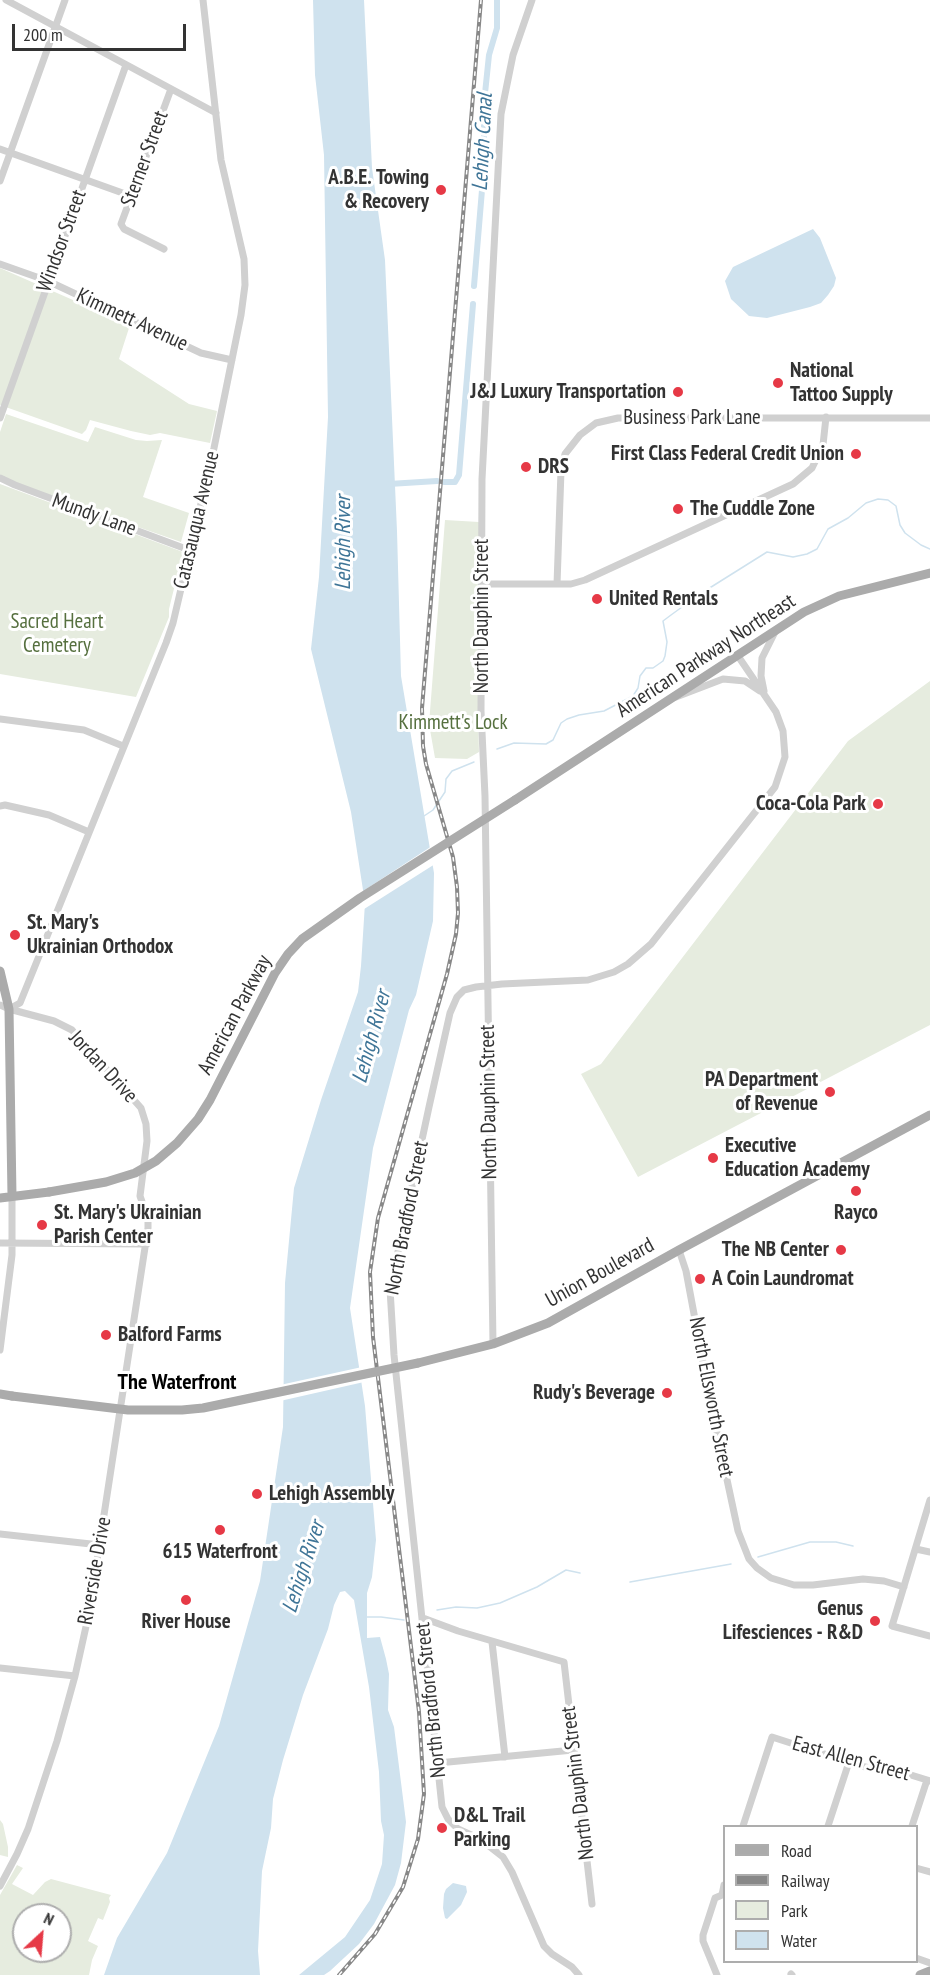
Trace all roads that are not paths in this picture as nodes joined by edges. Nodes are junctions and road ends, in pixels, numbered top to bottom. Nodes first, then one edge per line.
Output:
1 (6, 0) edge
2 (65, 0) edge
3 (203, 0) edge
4 (532, 0) edge
5 (56, 27) junction
6 (126, 65) junction
7 (171, 89) junction
8 (216, 113) junction
9 (0, 149) edge
10 (10, 153) junction
11 (85, 180) junction
12 (0, 181) edge
13 (131, 196) junction
14 (164, 249) dead end
15 (0, 264) edge
16 (48, 281) junction
17 (232, 360) junction
18 (2, 409) edge
19 (826, 417) junction
20 (0, 418) edge
21 (930, 418) edge
22 (0, 478) edge
23 (189, 550) junction
24 (930, 573) edge
25 (482, 584) junction
26 (557, 584) junction
27 (775, 632) junction
28 (738, 656) junction
29 (765, 694) junction
30 (668, 700) junction
31 (0, 719) edge
32 (123, 746) junction
33 (515, 800) joint
34 (0, 806) edge
35 (89, 831) junction
36 (0, 971) edge
37 (488, 987) junction
38 (4, 1007) edge
39 (930, 1115) edge
40 (12, 1196) junction
41 (0, 1198) edge
42 (0, 1243) edge
43 (12, 1243) junction
44 (147, 1244) junction
45 (679, 1250) junction
46 (494, 1344) junction
47 (0, 1350) edge
48 (0, 1394) edge
49 (930, 1500) edge
50 (0, 1534) edge
51 (100, 1545) junction
52 (916, 1549) junction
53 (930, 1552) edge
54 (904, 1587) junction
55 (423, 1618) junction
56 (930, 1636) edge
57 (492, 1642) junction
58 (0, 1668) edge
59 (75, 1676) junction
60 (573, 1750) junction
61 (505, 1757) junction
62 (849, 1762) junction
63 (438, 1763) junction
64 (928, 1780) edge
65 (744, 1825) edge
66 (829, 1825) edge
67 (913, 1825) edge
68 (0, 1886) edge
69 (723, 1895) edge
70 (592, 1904) dead end
71 (930, 1971) edge
72 (579, 1975) edge
73 (717, 1975) edge
74 (920, 1975) edge

1 - 5 street
2 - 5 street
3 - 8 street, Catasauqua Avenue
4 - 25 street, North Dauphin Street
5 - 6 street
5 - 10 street
6 - 7 street
6 - 11 street, Windsor Street
7 - 8 street
7 - 13 street, Sterner Street
8 - 17 street, Catasauqua Avenue
9 - 10 street
10 - 11 street
10 - 12 street
11 - 13 street
11 - 16 street, Windsor Street
13 - 14 street, Sterner Street
15 - 16 street, Kimmett Avenue
16 - 17 street, Kimmett Avenue
16 - 18 street, Windsor Street
17 - 23 street, Catasauqua Avenue
18 - 20 street, Windsor Street
19 - 21 street, Business Park Lane
19 - 26 street
19 - 26 street, Business Park Lane
22 - 23 street, Mundy Lane
23 - 32 street, Catasauqua Avenue
24 - 27 main road, American Parkway Northeast
25 - 26 street
25 - 37 street, North Dauphin Street
27 - 28 main road, American Parkway Northeast
27 - 29 street
28 - 29 street, North Bradford Street
28 - 30 main road, American Parkway Northeast
29 - 30 street
29 - 37 street, North Bradford Street
30 - 33 main road, American Parkway Northeast
31 - 32 street
32 - 35 street, Catasauqua Avenue
33 - 40 main road, American Parkway, bridge
34 - 35 street
35 - 38 street, Catasauqua Avenue
36 - 38 main road
37 - 46 street, North Dauphin Street
37 - 55 street, North Bradford Street
38 - 40 main road
38 - 44 street, Jordan Drive
39 - 45 main road, Union Boulevard
40 - 41 main road
40 - 43 street
42 - 43 street
43 - 44 street
43 - 47 street
44 - 51 street, Riverside Drive
45 - 46 main road, Union Boulevard
45 - 54 street, North Ellsworth Street
46 - 48 main road, Union Boulevard, bridge
49 - 52 street
50 - 51 street
51 - 59 street, Riverside Drive
52 - 53 street
52 - 54 street
54 - 56 street
55 - 57 street
55 - 63 street, North Bradford Street
57 - 60 street, North Dauphin Street
57 - 61 street
58 - 59 street
59 - 68 street, Riverside Drive
60 - 61 street
60 - 70 street, North Dauphin Street
61 - 63 street
62 - 64 street, East Allen Street
62 - 65 street, East Allen Street
62 - 66 street
63 - 72 street, North Bradford Street
64 - 67 street
69 - 73 street
71 - 74 main road

